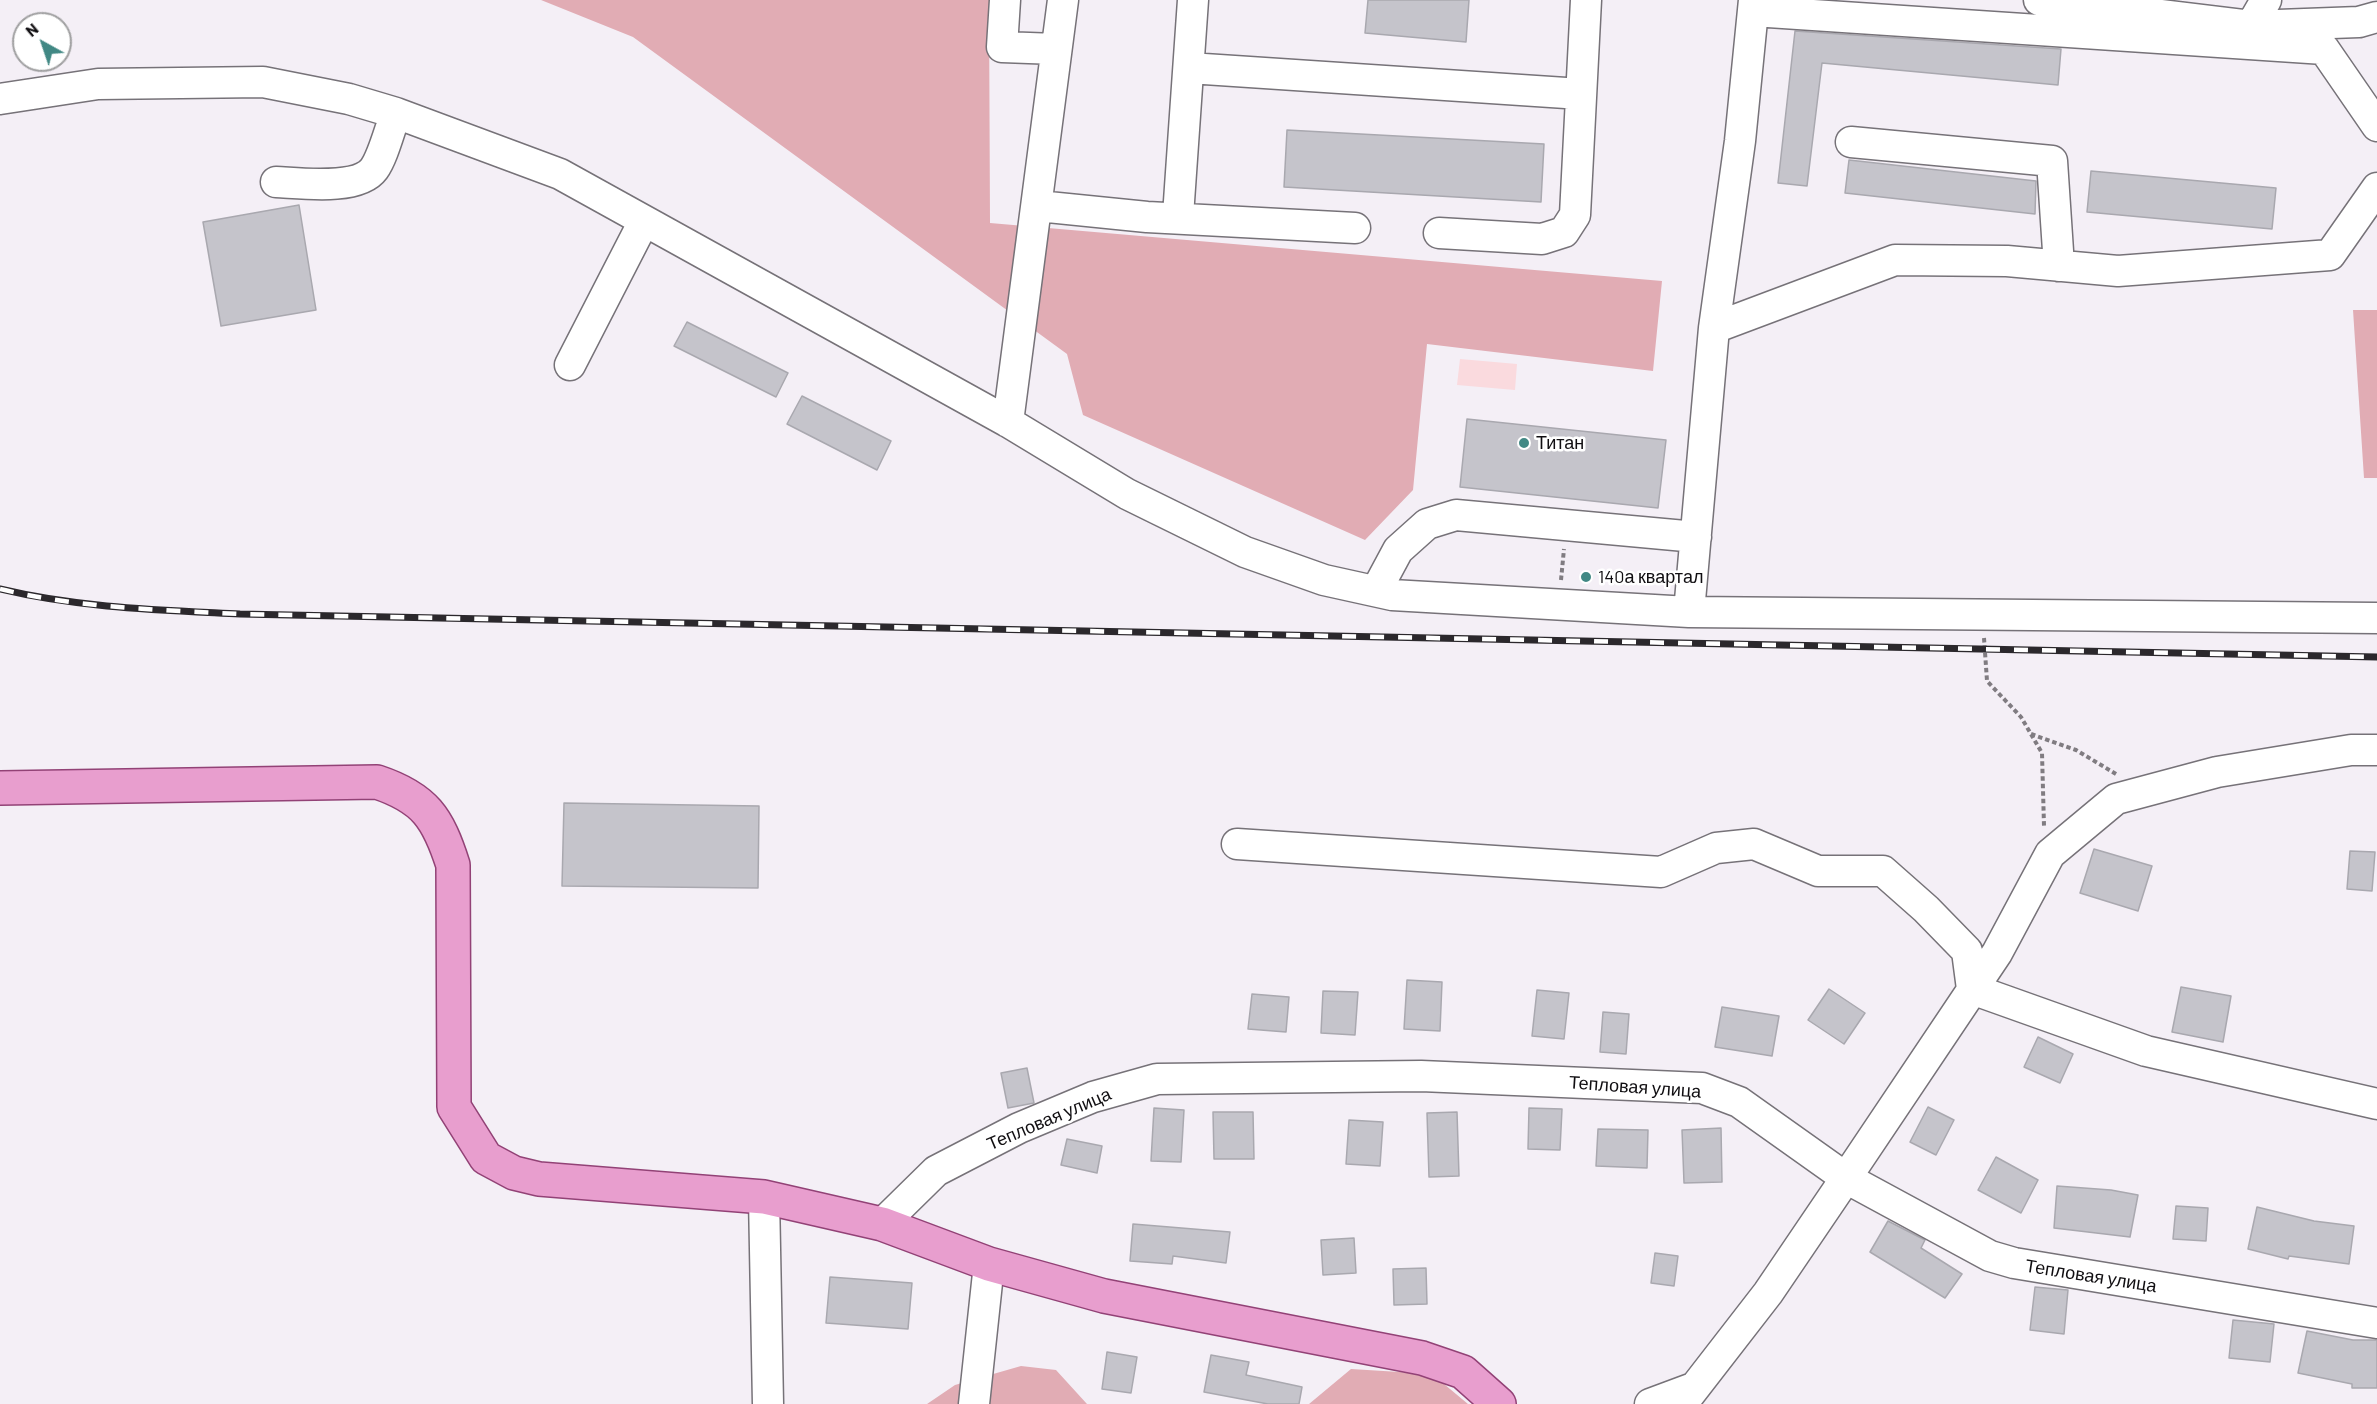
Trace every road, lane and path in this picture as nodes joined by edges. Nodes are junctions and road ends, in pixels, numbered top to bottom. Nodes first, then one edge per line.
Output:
1 (1005, 0) edge
2 (1063, 0) edge
3 (1192, 0) edge
4 (1586, 0) edge
5 (2039, 0) edge
6 (2266, 0) edge
7 (1753, 6) edge
8 (2377, 17) edge
9 (2251, 26) junction
10 (1056, 49) junction
11 (1190, 68) junction
12 (1581, 94) junction
13 (0, 99) edge
14 (396, 113) junction
15 (2377, 126) edge
16 (1851, 142) dead end
17 (276, 182) dead end
18 (2377, 188) edge
19 (1038, 206) junction
20 (1178, 216) junction
21 (645, 220) junction
22 (1355, 228) dead end
23 (1439, 233) dead end
24 (2059, 266) junction
25 (1714, 328) junction
26 (570, 365) dead end
27 (1008, 422) junction
28 (1696, 537) junction
29 (1564, 550) dead end
30 (1562, 570) dead end
31 (1376, 591) junction
32 (1689, 612) junction
33 (2377, 618) edge
34 (1981, 635) dead end
35 (2031, 734) junction
36 (2377, 750) edge
37 (0, 788) edge
38 (2141, 792) junction
39 (1237, 844) dead end
40 (2043, 867) junction
41 (1972, 989) junction
42 (2377, 1104) edge
43 (1846, 1179) junction
44 (764, 1197) junction
45 (882, 1224) junction
46 (989, 1264) junction
47 (2377, 1323) edge
48 (1687, 1396) edge
49 (768, 1404) edge
50 (974, 1404) edge
51 (1499, 1404) edge
52 (1650, 1404) edge

1 - 10 street
2 - 10 street
3 - 11 street
4 - 12 street
5 - 9 street
6 - 9 street
7 - 15 street
7 - 25 street
8 - 9 street
10 - 19 street
11 - 12 street
11 - 20 street
12 - 23 street
13 - 14 street
14 - 17 street
14 - 21 street
16 - 24 street
18 - 24 street
19 - 20 street
19 - 27 street
20 - 22 street
21 - 26 street
21 - 27 street
24 - 25 street
25 - 28 street
27 - 31 street
28 - 31 street
28 - 32 street
29 - 30 path
31 - 32 street
32 - 33 street
34 - 35 path
35 - 38 path
35 - 40 path
36 - 38 street
37 - 44 main road
38 - 40 street
39 - 41 street
40 - 41 street
41 - 42 street
41 - 43 street
43 - 45 street, Тепловая улица
43 - 47 street, Тепловая улица
43 - 48 street
44 - 45 main road
44 - 49 street
45 - 46 main road
46 - 50 street
46 - 51 main road
48 - 52 street

